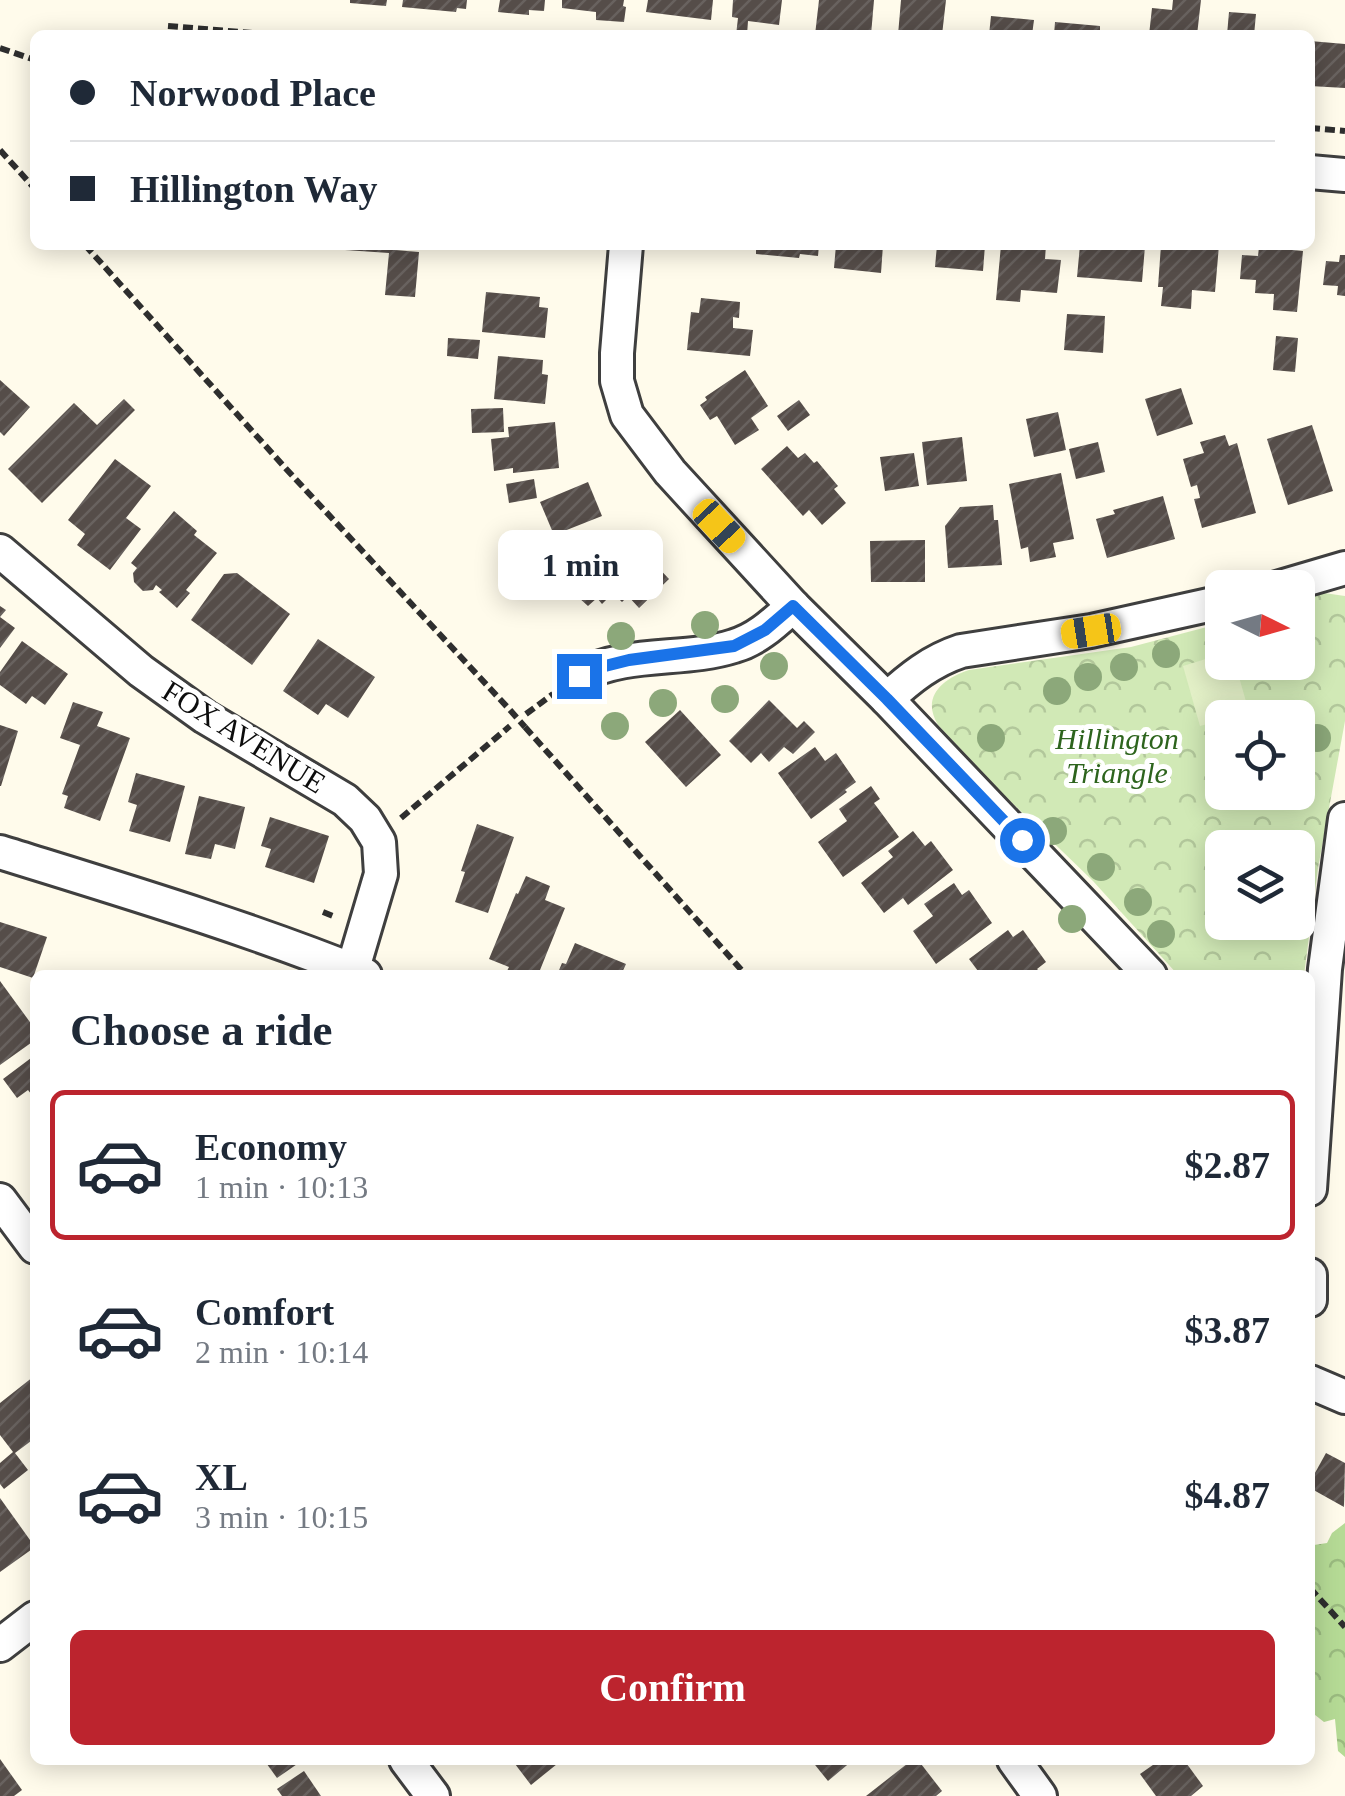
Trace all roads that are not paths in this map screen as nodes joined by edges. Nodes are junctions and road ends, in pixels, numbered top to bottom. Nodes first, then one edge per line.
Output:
1 (1315, 172) edge
2 (1345, 175) edge
3 (626, 250) edge
4 (0, 550) edge
5 (1345, 568) edge
6 (1315, 577) edge
7 (793, 606) junction
8 (1205, 606) edge
9 (579, 676) dead end
10 (887, 699) junction
11 (1345, 818) edge
12 (0, 852) edge
13 (349, 970) edge
14 (357, 970) edge
15 (1145, 970) edge
16 (1315, 1059) edge
17 (0, 1200) edge
18 (30, 1240) edge
19 (1315, 1384) edge
20 (1345, 1396) edge
21 (30, 1622) edge
22 (0, 1645) edge
23 (410, 1765) edge
24 (1018, 1765) edge
25 (433, 1796) edge
26 (1040, 1796) edge

1 - 2 street
3 - 7 street
4 - 14 street, FOX AVENUE
5 - 6 street
7 - 9 street
7 - 10 street
8 - 10 street
10 - 15 street
11 - 16 street
12 - 13 street
17 - 18 street
19 - 20 street
21 - 22 street
23 - 25 street
24 - 26 street

